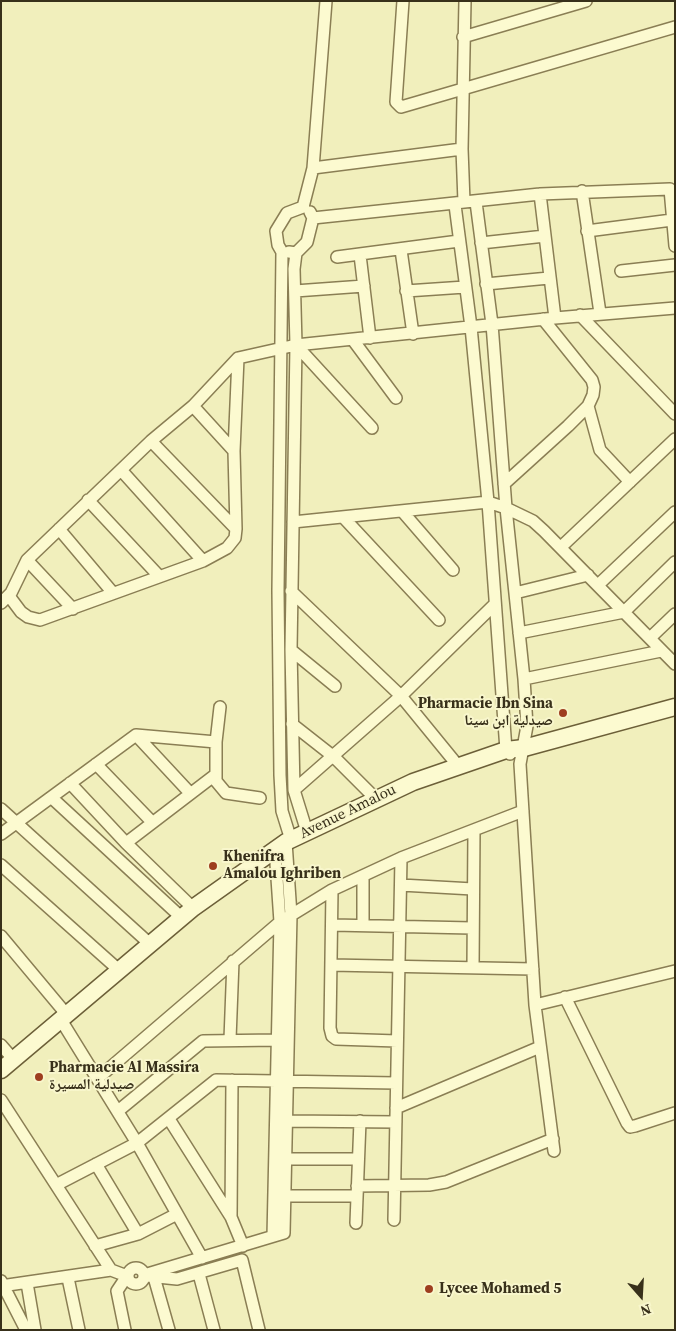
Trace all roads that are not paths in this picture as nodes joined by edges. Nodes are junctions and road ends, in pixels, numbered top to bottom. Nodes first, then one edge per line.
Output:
1 (326, 1) edge
2 (403, 1) edge
3 (465, 1) edge
4 (586, 1) edge
5 (674, 27) edge
6 (463, 37) junction
7 (464, 90) junction
8 (462, 149) junction
9 (313, 168) junction
10 (672, 189) edge
11 (582, 192) junction
12 (540, 194) junction
13 (476, 202) junction
14 (459, 204) junction
15 (303, 207) junction
16 (313, 218) junction
17 (672, 220) junction
18 (587, 231) junction
19 (544, 236) junction
20 (459, 241) junction
21 (481, 243) junction
22 (675, 246) edge
23 (401, 250) junction
24 (282, 252) junction
25 (296, 253) junction
26 (360, 255) junction
27 (337, 257) dead end
28 (675, 265) edge
29 (621, 271) dead end
30 (549, 278) junction
31 (486, 284) junction
32 (364, 286) junction
33 (465, 287) junction
34 (295, 290) junction
35 (406, 291) junction
36 (675, 308) edge
37 (600, 313) junction
38 (580, 315) junction
39 (549, 318) junction
40 (492, 324) junction
41 (471, 327) junction
42 (413, 334) junction
43 (370, 338) junction
44 (353, 340) junction
45 (296, 345) junction
46 (282, 349) junction
47 (238, 358) junction
48 (396, 398) dead end
49 (193, 406) junction
50 (588, 406) junction
51 (675, 414) edge
52 (372, 428) dead end
53 (675, 439) edge
54 (151, 441) junction
55 (234, 451) junction
56 (120, 470) junction
57 (630, 482) junction
58 (504, 484) junction
59 (88, 500) junction
60 (488, 502) junction
61 (506, 508) junction
62 (402, 511) junction
63 (675, 512) edge
64 (343, 517) junction
65 (293, 522) junction
66 (59, 529) junction
67 (236, 529) junction
68 (561, 547) junction
69 (27, 560) junction
70 (203, 561) junction
71 (675, 562) edge
72 (453, 570) dead end
73 (588, 575) junction
74 (159, 576) junction
75 (598, 585) junction
76 (291, 591) junction
77 (113, 593) junction
78 (515, 593) junction
79 (5, 599) edge
80 (495, 604) junction
81 (73, 610) junction
82 (624, 612) junction
83 (675, 614) edge
84 (439, 620) dead end
85 (519, 633) junction
86 (650, 638) junction
87 (291, 650) junction
88 (661, 651) junction
89 (675, 664) edge
90 (524, 679) junction
91 (335, 686) dead end
92 (401, 696) junction
93 (220, 707) dead end
94 (675, 708) edge
95 (292, 724) junction
96 (136, 735) junction
97 (216, 742) junction
98 (524, 748) junction
99 (506, 750) junction
100 (334, 757) junction
101 (96, 764) junction
102 (520, 764) junction
103 (459, 767) junction
104 (215, 775) junction
105 (70, 783) junction
106 (294, 790) junction
107 (190, 793) junction
108 (52, 798) junction
109 (260, 798) dead end
110 (375, 798) junction
111 (1, 808) edge
112 (523, 811) junction
113 (152, 822) junction
114 (17, 823) junction
115 (474, 830) junction
116 (307, 832) junction
117 (1, 834) edge
118 (126, 842) junction
119 (284, 844) junction
120 (400, 858) junction
121 (1, 865) edge
122 (363, 876) junction
123 (401, 885) junction
124 (473, 889) junction
125 (332, 890) junction
126 (188, 913) junction
127 (291, 915) junction
128 (280, 922) junction
129 (333, 925) junction
130 (363, 925) junction
131 (399, 927) junction
132 (472, 928) junction
133 (1, 936) edge
134 (150, 944) junction
135 (233, 961) junction
136 (331, 965) junction
137 (399, 966) junction
138 (473, 968) junction
139 (532, 969) junction
140 (120, 971) junction
141 (675, 971) edge
142 (565, 997) junction
143 (535, 1005) junction
144 (64, 1017) junction
145 (230, 1040) junction
146 (277, 1040) junction
147 (397, 1040) junction
148 (1, 1045) edge
149 (540, 1047) junction
150 (7, 1065) edge
151 (98, 1078) junction
152 (232, 1080) junction
153 (282, 1082) junction
154 (396, 1083) junction
155 (1, 1100) edge
156 (396, 1108) junction
157 (118, 1111) junction
158 (675, 1113) edge
159 (169, 1118) junction
160 (286, 1121) junction
161 (360, 1121) junction
162 (396, 1122) junction
163 (553, 1139) junction
164 (137, 1143) junction
165 (554, 1151) dead end
166 (280, 1159) junction
167 (358, 1159) junction
168 (96, 1164) junction
169 (56, 1185) junction
170 (394, 1186) junction
171 (357, 1191) junction
172 (279, 1196) junction
173 (177, 1214) junction
174 (231, 1217) junction
175 (394, 1220) dead end
176 (356, 1223) dead end
177 (138, 1234) junction
178 (95, 1246) junction
179 (243, 1246) junction
180 (202, 1258) junction
181 (111, 1270) junction
182 (199, 1274) junction
183 (127, 1276) junction
184 (149, 1276) junction
185 (68, 1278) junction
186 (28, 1283) junction
187 (2, 1285) edge
188 (26, 1330) edge
189 (35, 1330) edge
190 (79, 1330) edge
191 (125, 1330) edge
192 (169, 1330) edge
193 (214, 1330) edge
194 (258, 1330) edge

1 - 9 street
2 - 7 street
3 - 6 street
4 - 6 street
5 - 7 street
6 - 7 street
7 - 8 street
8 - 9 street
8 - 14 street
9 - 15 street
10 - 11 street
10 - 17 street
11 - 12 street
11 - 18 street
12 - 13 street
12 - 19 street
13 - 14 street
13 - 21 street
14 - 16 street
14 - 20 street
15 - 16 street
15 - 24 street
16 - 25 street
17 - 18 street
17 - 22 street
18 - 37 street
19 - 21 street
19 - 30 street
20 - 23 street
20 - 33 street
21 - 31 street
23 - 26 street
23 - 35 street
24 - 25 street
24 - 46 street
25 - 34 street
26 - 27 street
26 - 32 street
28 - 29 street
30 - 31 street
30 - 39 street
31 - 40 street
32 - 34 street
32 - 43 street
33 - 35 street
33 - 41 street
34 - 45 street
35 - 42 street
36 - 37 street
37 - 38 street
38 - 39 street
38 - 51 street
39 - 40 street
39 - 50 street
40 - 41 street
40 - 58 street
41 - 42 street
41 - 60 street
42 - 43 street
43 - 44 street
44 - 45 street
44 - 48 street
45 - 46 street
45 - 52 street
45 - 65 street
46 - 47 street
46 - 119 street
47 - 49 street
47 - 55 street
49 - 54 street
49 - 55 street
50 - 57 street
50 - 58 street
53 - 57 street
54 - 56 street
54 - 67 street
55 - 67 street
56 - 59 street
56 - 70 street
57 - 68 street
58 - 61 street
59 - 66 street
59 - 74 street
60 - 61 street
60 - 62 street
60 - 80 street
61 - 68 street
61 - 78 street
62 - 64 street
62 - 72 street
63 - 75 street
64 - 65 street
64 - 84 street
65 - 76 street
66 - 69 street
66 - 77 street
67 - 70 street
68 - 73 street
69 - 79 street
69 - 81 street
70 - 74 street
71 - 82 street
73 - 75 street
73 - 78 street
74 - 77 street
75 - 82 street
76 - 87 street
76 - 92 street
77 - 81 street
78 - 85 street
79 - 81 street
80 - 92 street
80 - 99 street
82 - 85 street
82 - 86 street
83 - 86 street
85 - 90 street
86 - 88 street
87 - 91 street
87 - 95 street
88 - 89 street
88 - 90 street
90 - 98 street
92 - 100 street
92 - 103 street
93 - 97 street
94 - 98 main road, Avenue Amalou
95 - 100 street
95 - 106 street
96 - 97 street
96 - 101 street
96 - 107 street
97 - 104 street
98 - 99 main road, Avenue Amalou
98 - 102 street
99 - 102 street
99 - 103 main road, Avenue Amalou
100 - 106 street
100 - 110 street
101 - 105 street
101 - 113 street
102 - 112 street
103 - 110 main road, Avenue Amalou
104 - 107 street
104 - 109 street
105 - 108 street
105 - 118 street
106 - 116 street
107 - 113 street
108 - 114 street
108 - 126 street
110 - 116 main road, Avenue Amalou
111 - 114 street
112 - 115 street
112 - 139 street
113 - 118 street
114 - 117 street
114 - 134 street
115 - 120 street
115 - 124 street
116 - 119 main road, Avenue Amalou
118 - 126 street
119 - 126 main road, Avenue Amalou
119 - 127 street
119 - 128 street
120 - 122 street
120 - 123 street
121 - 140 street
122 - 125 street
122 - 130 street
123 - 124 street
123 - 131 street
124 - 132 street
125 - 127 street
125 - 129 street
126 - 134 main road, Avenue Amalou
127 - 128 street
127 - 153 street
128 - 135 street
128 - 146 street
129 - 130 street
129 - 136 street
130 - 131 street
131 - 132 street
131 - 137 street
132 - 138 street
133 - 144 street
134 - 140 main road, Avenue Amalou
135 - 145 street
135 - 151 street
136 - 137 street
136 - 147 street
137 - 138 street
137 - 147 street
138 - 139 street
139 - 143 street
140 - 144 main road, Avenue Amalou
141 - 142 street
142 - 143 street
142 - 158 street
143 - 149 street
144 - 150 main road, Avenue Amalou
144 - 151 street
145 - 146 street
145 - 157 street
146 - 153 street
147 - 154 street
148 - 150 street
149 - 156 street
149 - 163 street
151 - 157 street
152 - 153 street
152 - 159 street
152 - 174 street
153 - 154 street
153 - 160 street
153 - 166 street
154 - 156 street
155 - 169 street
156 - 162 street
157 - 164 street
159 - 164 street
159 - 174 street
160 - 161 street
160 - 166 street
161 - 162 street
161 - 167 street
162 - 170 street
163 - 165 street
163 - 170 street
164 - 168 street
164 - 173 street
166 - 167 street
166 - 172 street
167 - 171 street
168 - 169 street
168 - 177 street
169 - 178 street
170 - 171 street
170 - 175 street
171 - 172 street
171 - 176 street
172 - 179 street
173 - 177 street
173 - 180 street
174 - 179 street
177 - 178 street
178 - 181 street
179 - 180 street
180 - 184 street
181 - 183 street
181 - 185 street
182 - 184 street
182 - 193 street
182 - 194 street
183 - 184 street
183 - 191 street
184 - 192 street
185 - 186 street
185 - 190 street
186 - 187 street
186 - 189 street
187 - 188 street

